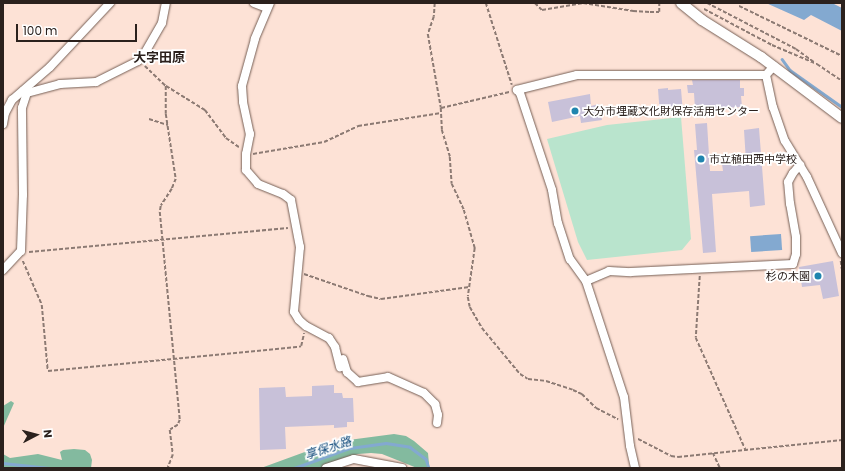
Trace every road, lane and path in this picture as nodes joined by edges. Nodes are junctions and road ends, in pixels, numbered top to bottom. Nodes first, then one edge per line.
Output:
1 (110, 3) edge
2 (166, 3) edge
3 (254, 3) edge
4 (435, 3) edge
5 (486, 3) edge
6 (535, 3) edge
7 (659, 3) edge
8 (681, 3) edge
9 (708, 3) edge
10 (269, 5) edge
11 (739, 6) dead end
12 (702, 8) dead end
13 (842, 56) edge
14 (140, 60) junction
15 (816, 64) junction
16 (774, 66) junction
17 (766, 75) junction
18 (842, 81) edge
19 (166, 86) junction
20 (517, 90) junction
21 (25, 92) junction
22 (441, 108) junction
23 (441, 113) junction
24 (842, 118) edge
25 (149, 119) dead end
26 (3, 124) edge
27 (168, 125) junction
28 (246, 151) junction
29 (800, 165) junction
30 (297, 227) junction
31 (162, 239) junction
32 (20, 253) junction
33 (842, 253) edge
34 (700, 268) junction
35 (3, 270) edge
36 (297, 272) junction
37 (586, 282) junction
38 (469, 287) junction
39 (306, 326) junction
40 (325, 335) junction
41 (174, 359) junction
42 (340, 367) dead end
43 (437, 423) dead end
44 (627, 426) junction
45 (842, 440) edge
46 (746, 451) junction
47 (713, 453) junction
48 (331, 467) edge
49 (397, 467) edge
50 (168, 468) edge
51 (635, 468) edge
52 (720, 468) edge

1 - 21 street
2 - 14 street
3 - 10 street
4 - 22 path
5 - 20 path
6 - 7 path
8 - 16 street
9 - 15 path
10 - 28 street
11 - 13 path
12 - 15 path
14 - 19 path
14 - 21 street
15 - 18 path
16 - 17 street
16 - 24 street
17 - 20 street
17 - 29 street
19 - 27 path
19 - 28 path
20 - 22 path
20 - 37 street
21 - 26 street
21 - 32 street
22 - 23 path
23 - 28 path
23 - 38 path
25 - 27 path
27 - 31 path
28 - 30 street
29 - 33 street
29 - 34 street
30 - 31 path
30 - 36 street
31 - 32 path
31 - 41 path
32 - 35 street
32 - 41 path
34 - 37 street
34 - 46 path
36 - 38 path
36 - 39 street
37 - 44 street
38 - 44 path
39 - 40 street
39 - 41 path
40 - 42 street
40 - 43 street
41 - 50 path
44 - 47 path
44 - 51 street
45 - 46 path
46 - 47 path
47 - 52 path
48 - 49 street

